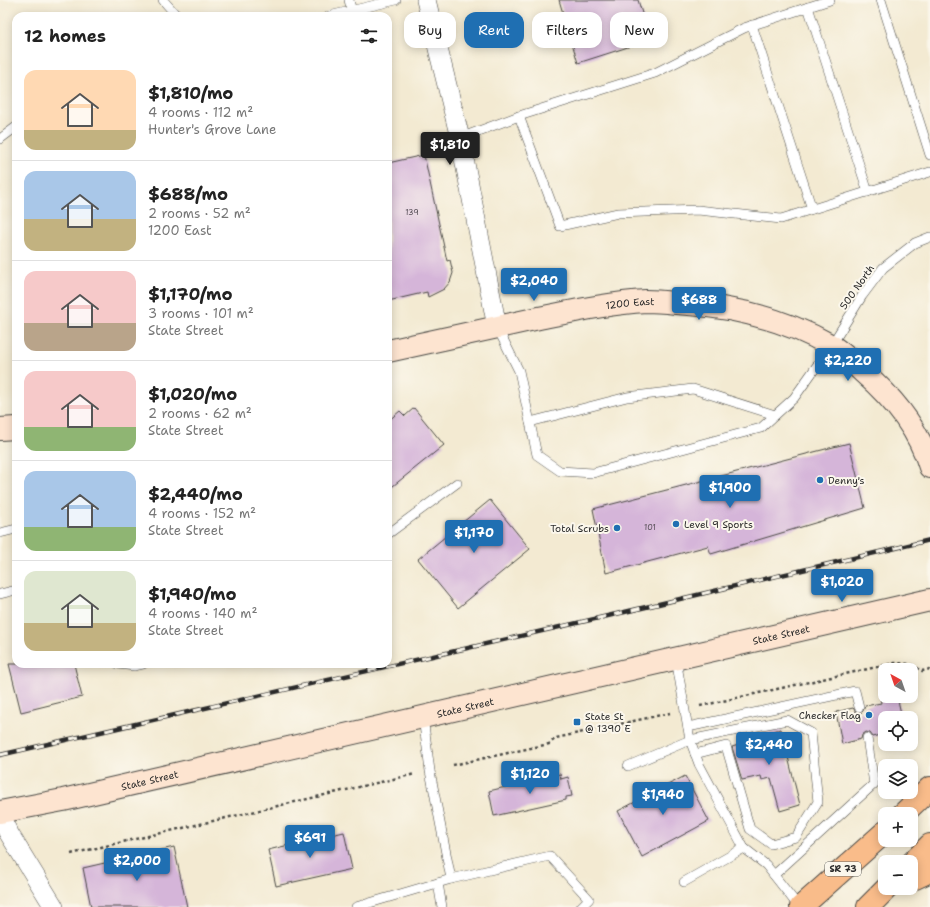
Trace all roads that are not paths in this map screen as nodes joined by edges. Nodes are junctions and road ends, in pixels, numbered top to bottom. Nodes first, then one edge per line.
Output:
1 (163, 0) edge
2 (349, 0) edge
3 (396, 0) edge
4 (426, 0) edge
5 (830, 0) edge
6 (881, 0) edge
7 (808, 7) junction
8 (174, 12) edge
9 (352, 12) edge
10 (355, 12) edge
11 (752, 25) junction
12 (519, 116) junction
13 (12, 130) edge
14 (460, 138) junction
15 (0, 139) edge
16 (930, 155) edge
17 (930, 172) edge
18 (868, 192) junction
19 (812, 209) junction
20 (930, 237) edge
21 (497, 327) junction
22 (831, 346) junction
23 (392, 350) edge
24 (775, 415) junction
25 (530, 422) junction
26 (12, 428) edge
27 (0, 429) edge
28 (930, 467) edge
29 (456, 483) dead end
30 (12, 530) edge
31 (392, 531) edge
32 (0, 533) edge
33 (12, 591) edge
34 (0, 594) edge
35 (930, 600) edge
36 (676, 659) junction
37 (859, 707) dead end
38 (422, 717) junction
39 (688, 728) junction
40 (867, 738) dead end
41 (690, 740) junction
42 (695, 754) junction
43 (628, 766) dead end
44 (930, 788) edge
45 (910, 807) edge
46 (0, 812) edge
47 (0, 816) edge
48 (878, 838) edge
49 (930, 845) edge
50 (744, 848) junction
51 (918, 857) edge
52 (930, 871) edge
53 (774, 875) junction
54 (918, 877) edge
55 (451, 879) junction
56 (684, 882) dead end
57 (438, 883) junction
58 (54, 907) edge
59 (356, 907) edge
60 (442, 907) edge
61 (581, 907) edge
62 (800, 907) edge

1 - 8 lane
2 - 9 lane
3 - 10 lane
4 - 14 street
5 - 7 lane
6 - 16 lane
7 - 11 lane
7 - 18 lane
11 - 12 lane
11 - 19 lane
12 - 14 lane
12 - 19 lane
13 - 15 lane
14 - 21 street
17 - 18 lane
18 - 19 lane
20 - 22 lane, 500 North
21 - 22 main road, 1200 East
21 - 23 main road, 1200 East
21 - 25 lane, 500 North
22 - 24 lane, 500 North
22 - 28 main road, 1200 East
24 - 25 lane
24 - 25 lane, 500 North
26 - 27 main road
29 - 31 lane
30 - 32 lane
33 - 34 lane
35 - 36 main road, State Street
36 - 38 main road, State Street
36 - 39 lane
37 - 39 lane
38 - 46 main road, State Street
38 - 55 lane
39 - 41 lane
40 - 53 lane
41 - 42 lane
41 - 42 lane
41 - 43 lane
42 - 50 lane
44 - 45 main road
47 - 58 street
48 - 62 main road, SR 73
49 - 51 main road
50 - 53 lane
50 - 56 lane
52 - 54 main road
53 - 62 lane
55 - 57 lane
55 - 61 lane
57 - 59 lane
57 - 60 lane

